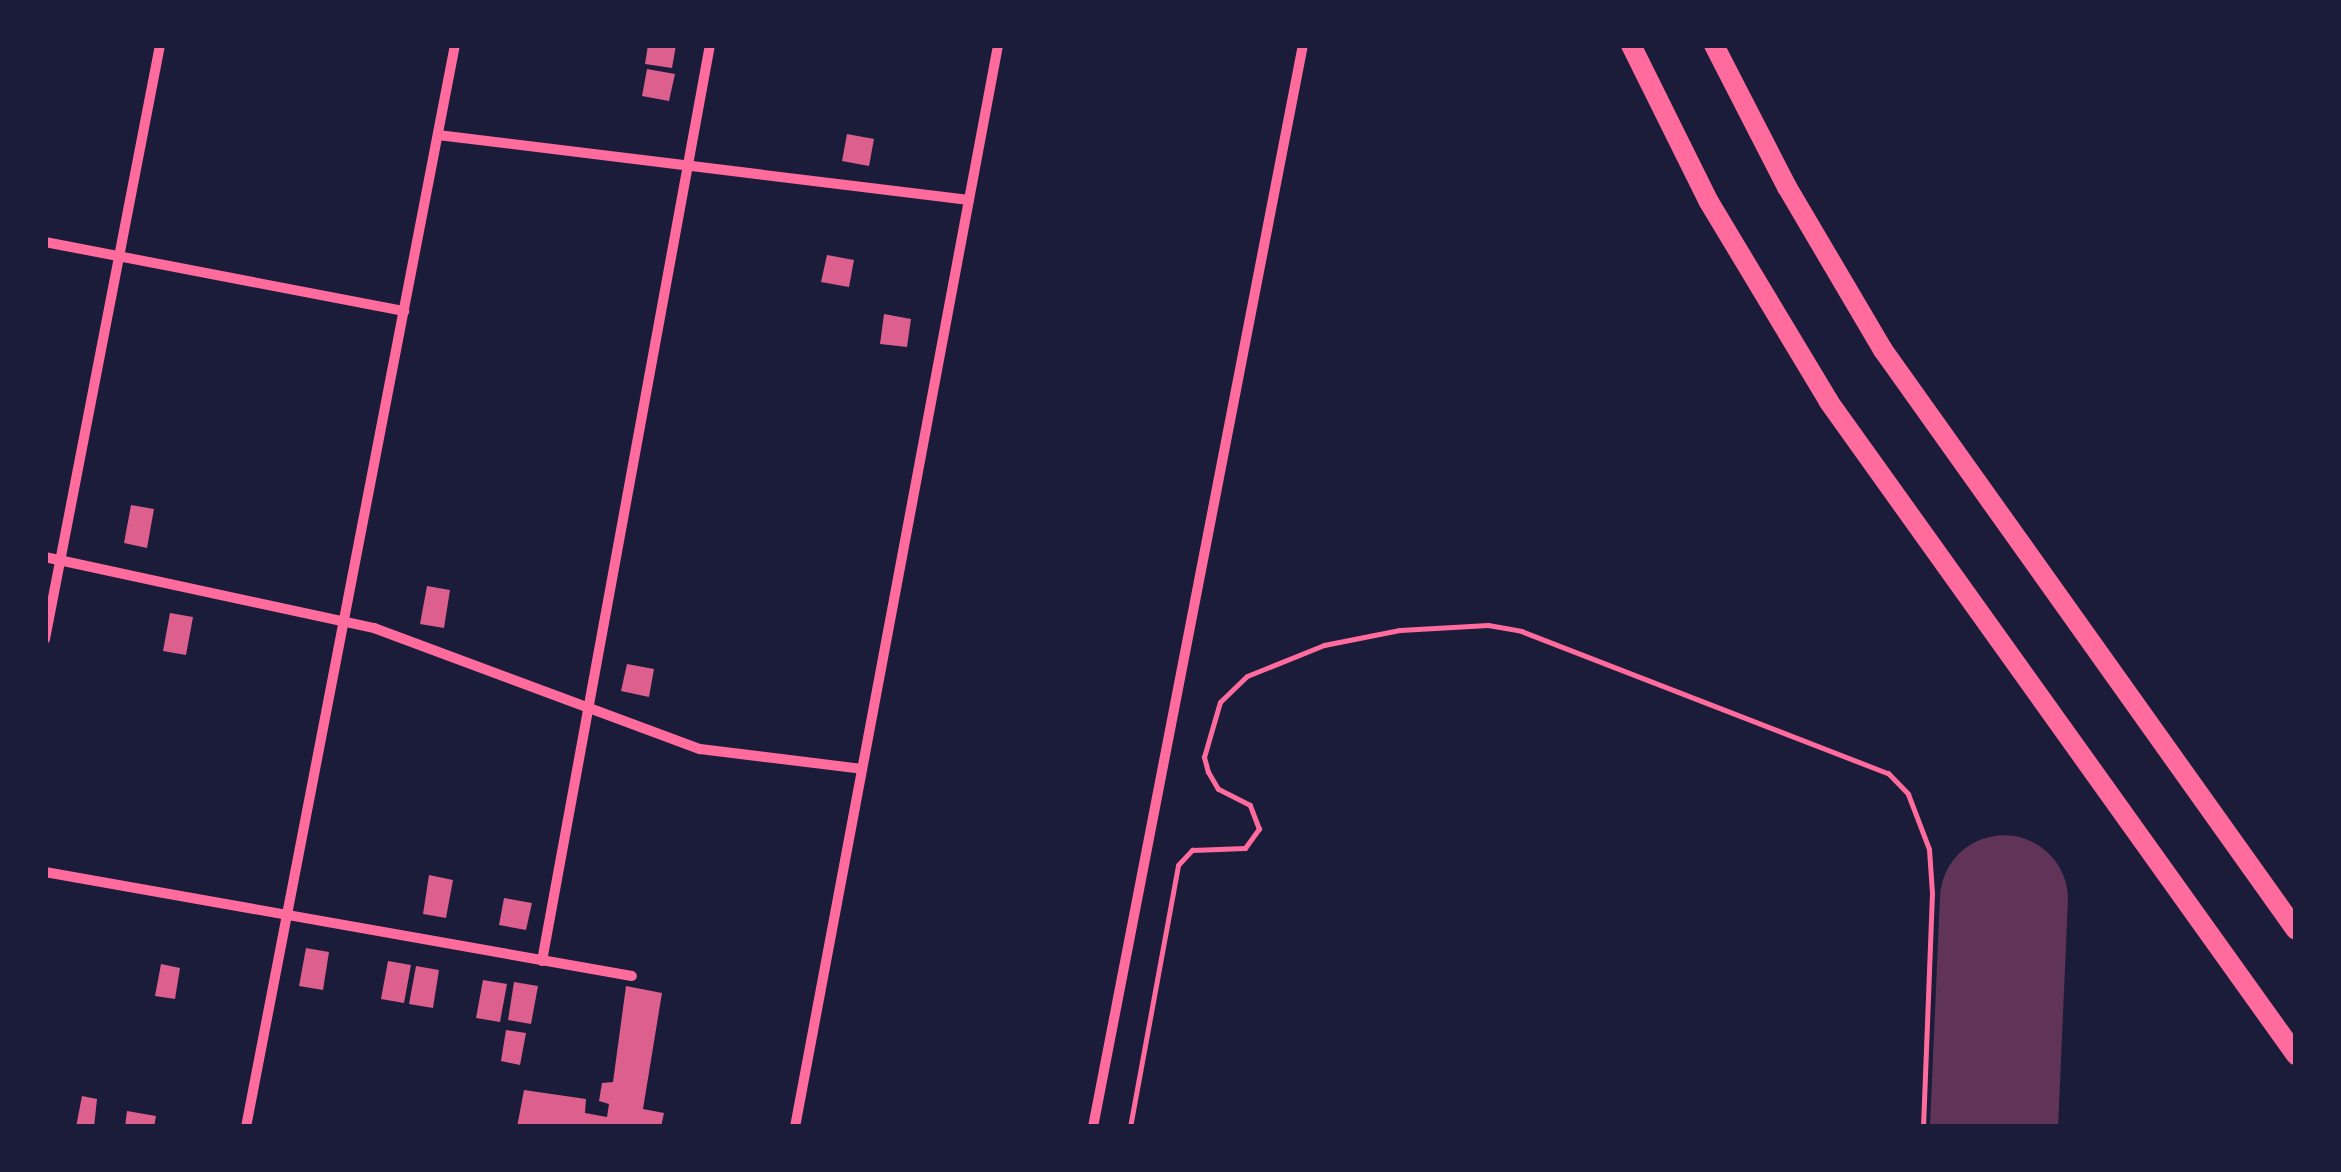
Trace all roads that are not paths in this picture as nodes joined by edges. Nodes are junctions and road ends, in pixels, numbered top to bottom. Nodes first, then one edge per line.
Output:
1 (160, 45) edge
2 (455, 45) edge
3 (710, 45) edge
4 (998, 45) edge
5 (1303, 45) edge
6 (1631, 45) edge
7 (1714, 45) edge
8 (438, 135) junction
9 (686, 167) junction
10 (969, 200) junction
11 (45, 242) edge
12 (119, 256) junction
13 (404, 311) junction
14 (45, 558) edge
15 (60, 560) junction
16 (344, 620) junction
17 (45, 639) edge
18 (590, 713) junction
19 (862, 768) junction
20 (2246, 861) junction
21 (45, 872) edge
22 (286, 915) junction
23 (2296, 916) edge
24 (2296, 930) edge
25 (542, 961) junction
26 (632, 976) dead end
27 (2260, 1004) junction
28 (2296, 1054) edge
29 (2296, 1072) edge
30 (246, 1127) edge
31 (795, 1127) edge
32 (1093, 1127) edge
33 (1130, 1127) edge
34 (1923, 1127) edge

1 - 12 street
2 - 8 street
3 - 9 street
4 - 10 street
5 - 32 street
6 - 27 highway
7 - 20 highway
8 - 9 street
8 - 13 street
9 - 10 street
9 - 18 street
10 - 19 street
11 - 12 street
12 - 13 street
12 - 15 street
13 - 16 street
14 - 15 street
15 - 16 street
15 - 17 street
16 - 18 street
16 - 22 street
18 - 19 street
18 - 25 street
19 - 31 street
20 - 23 highway
20 - 24 highway
21 - 22 street
22 - 25 street
22 - 30 street
25 - 26 street
27 - 28 highway
27 - 29 highway
33 - 34 lane

